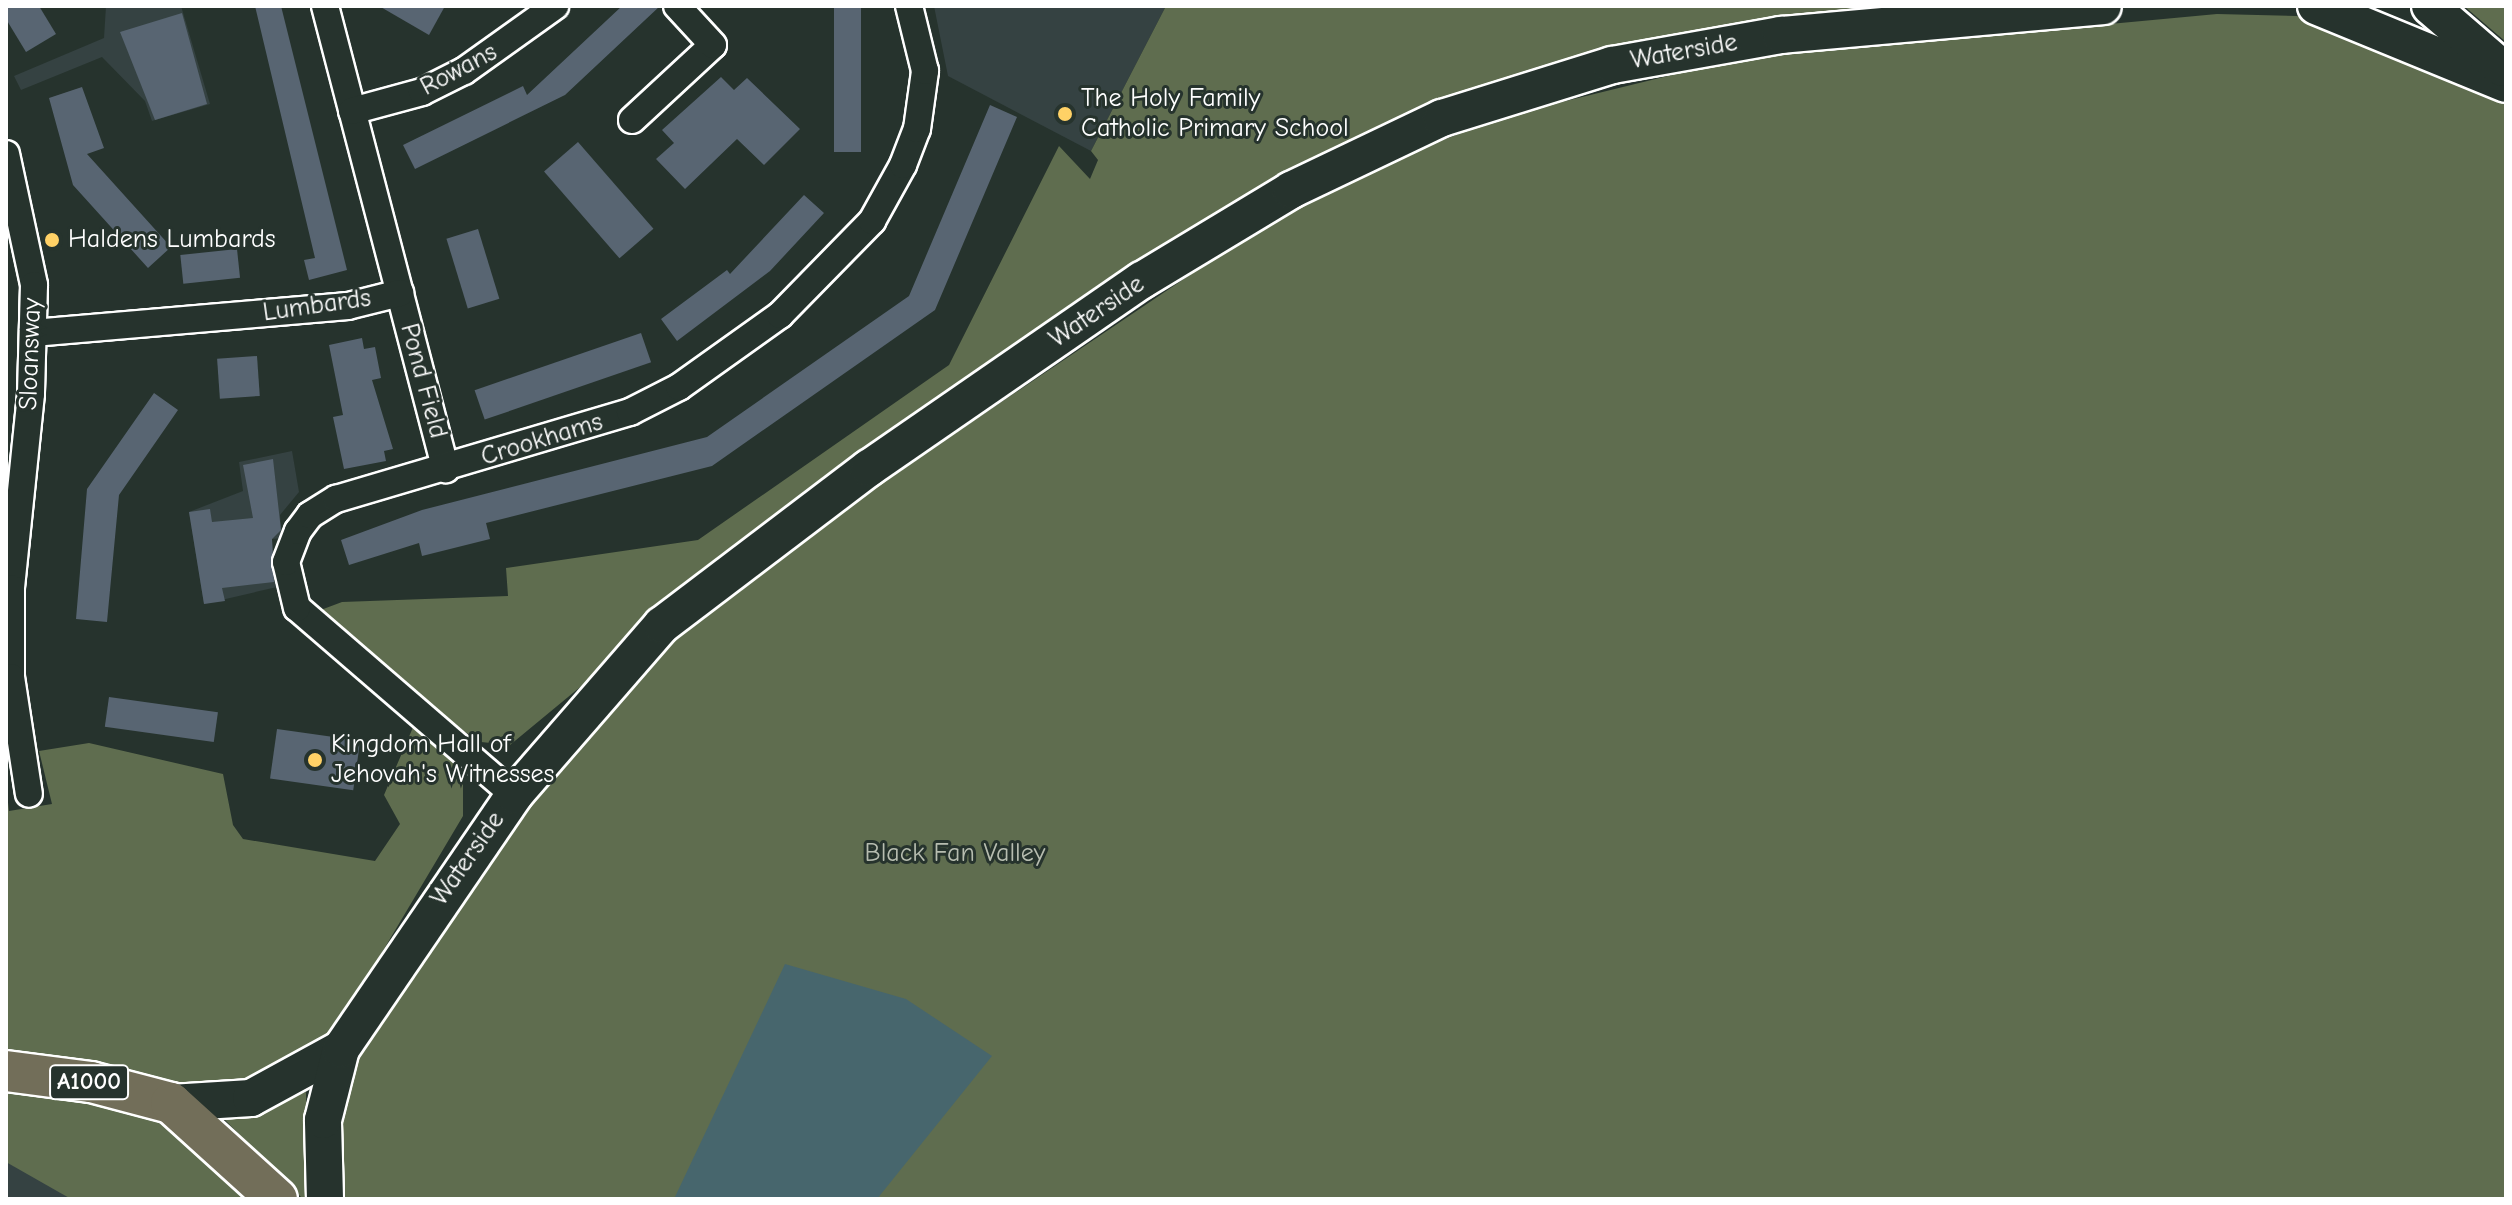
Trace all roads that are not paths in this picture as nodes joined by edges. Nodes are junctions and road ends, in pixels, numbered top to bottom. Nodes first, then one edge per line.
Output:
1 (325, 6) edge
2 (555, 6) edge
3 (677, 6) edge
4 (909, 6) edge
5 (2103, 6) edge
6 (2316, 6) edge
7 (2430, 6) edge
8 (2506, 71) edge
9 (2506, 84) edge
10 (352, 111) junction
11 (632, 120) dead end
12 (6, 154) edge
13 (400, 293) junction
14 (33, 333) junction
15 (446, 469) junction
16 (10, 535) edge
17 (29, 794) dead end
18 (514, 795) junction
19 (341, 1049) junction
20 (6, 1071) edge
21 (171, 1103) junction
22 (277, 1199) edge
23 (325, 1199) edge

1 - 10 street, Lumbards
2 - 10 street, Rowans
3 - 11 street
4 - 15 street, Crookhams
5 - 18 main road, Waterside
6 - 9 main road
7 - 8 main road
10 - 13 street, Lumbards
12 - 14 street, Sloansway
13 - 14 street, Lumbards
13 - 15 street, Pond Field
14 - 16 street, Sloansway
15 - 18 street, Crookhams
16 - 17 street, Sloansway
18 - 19 main road, Waterside
19 - 21 main road, Waterside
19 - 23 main road, Waterside
20 - 21 main road, A1000
21 - 22 main road, A1000

